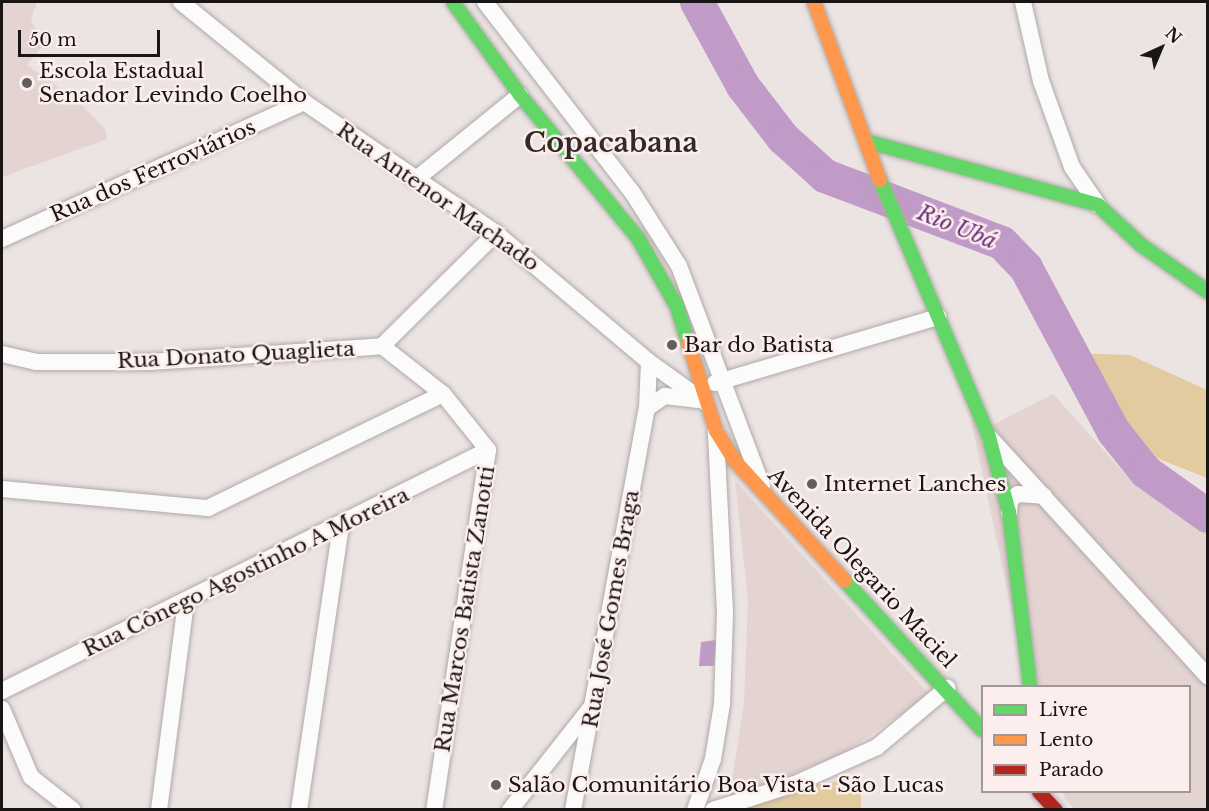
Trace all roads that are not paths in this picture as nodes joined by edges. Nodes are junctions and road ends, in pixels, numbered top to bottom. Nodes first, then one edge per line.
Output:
1 (453, 2) edge
2 (485, 2) edge
3 (814, 2) edge
4 (1023, 2) edge
5 (187, 3) edge
6 (520, 94) junction
7 (303, 102) junction
8 (866, 141) junction
9 (415, 180) junction
10 (1098, 205) junction
11 (496, 233) junction
12 (2, 239) edge
13 (1208, 292) edge
14 (939, 317) junction
15 (382, 346) junction
16 (2, 354) edge
17 (649, 362) junction
18 (724, 379) junction
19 (443, 394) junction
20 (702, 396) junction
21 (647, 408) junction
22 (716, 431) junction
23 (990, 437) junction
24 (488, 450) junction
25 (2, 489) edge
26 (766, 495) junction
27 (1044, 496) junction
28 (1009, 512) junction
29 (341, 527) junction
30 (186, 603) junction
31 (1208, 676) edge
32 (1030, 685) edge
33 (947, 688) junction
34 (2, 691) edge
35 (593, 705) junction
36 (2, 709) edge
37 (977, 720) edge
38 (1040, 793) edge
39 (1052, 793) edge
40 (73, 810) edge
41 (159, 810) edge
42 (299, 810) edge
43 (434, 810) edge
44 (510, 810) edge
45 (573, 810) edge
46 (695, 810) edge
47 (713, 810) edge
48 (1057, 810) edge

1 - 6 main road, Avenida Olegario Maciel
2 - 18 street
3 - 8 main road
4 - 10 street
5 - 7 street, Rua Antenor Machado
6 - 9 street
6 - 20 main road, Avenida Olegario Maciel
7 - 9 street, Rua Antenor Machado
7 - 12 street, Rua dos Ferroviários
8 - 10 main road
8 - 14 main road
9 - 11 street, Rua Antenor Machado
10 - 13 main road
11 - 15 street, Rua Donato Quaglieta
11 - 17 street, Rua Antenor Machado
14 - 18 street
14 - 23 main road
15 - 16 street, Rua Donato Quaglieta
15 - 19 street, Rua Marcos Batista Zanotti
17 - 20 street, Rua Antenor Machado
17 - 21 street, Rua José Gomes Braga
18 - 20 street
18 - 26 street
19 - 24 street, Rua Marcos Batista Zanotti
19 - 25 street
20 - 21 street
20 - 22 main road, Avenida Olegario Maciel
21 - 35 street, Rua José Gomes Braga
22 - 26 main road, Avenida Olegario Maciel
22 - 46 street
23 - 27 street
23 - 28 main road
24 - 29 street, Rua Cônego Agostinho A Moreira
24 - 43 street, Rua Marcos Batista Zanotti
26 - 33 main road, Avenida Olegario Maciel
27 - 28 street
27 - 31 street
28 - 32 main road
29 - 30 street, Rua Cônego Agostinho A Moreira
29 - 42 street
30 - 34 street, Rua Cônego Agostinho A Moreira
30 - 41 street
33 - 37 main road, Avenida Olegario Maciel
33 - 47 street
35 - 44 street
35 - 45 street, Rua José Gomes Braga
36 - 40 street
38 - 48 main road
39 - 48 main road

